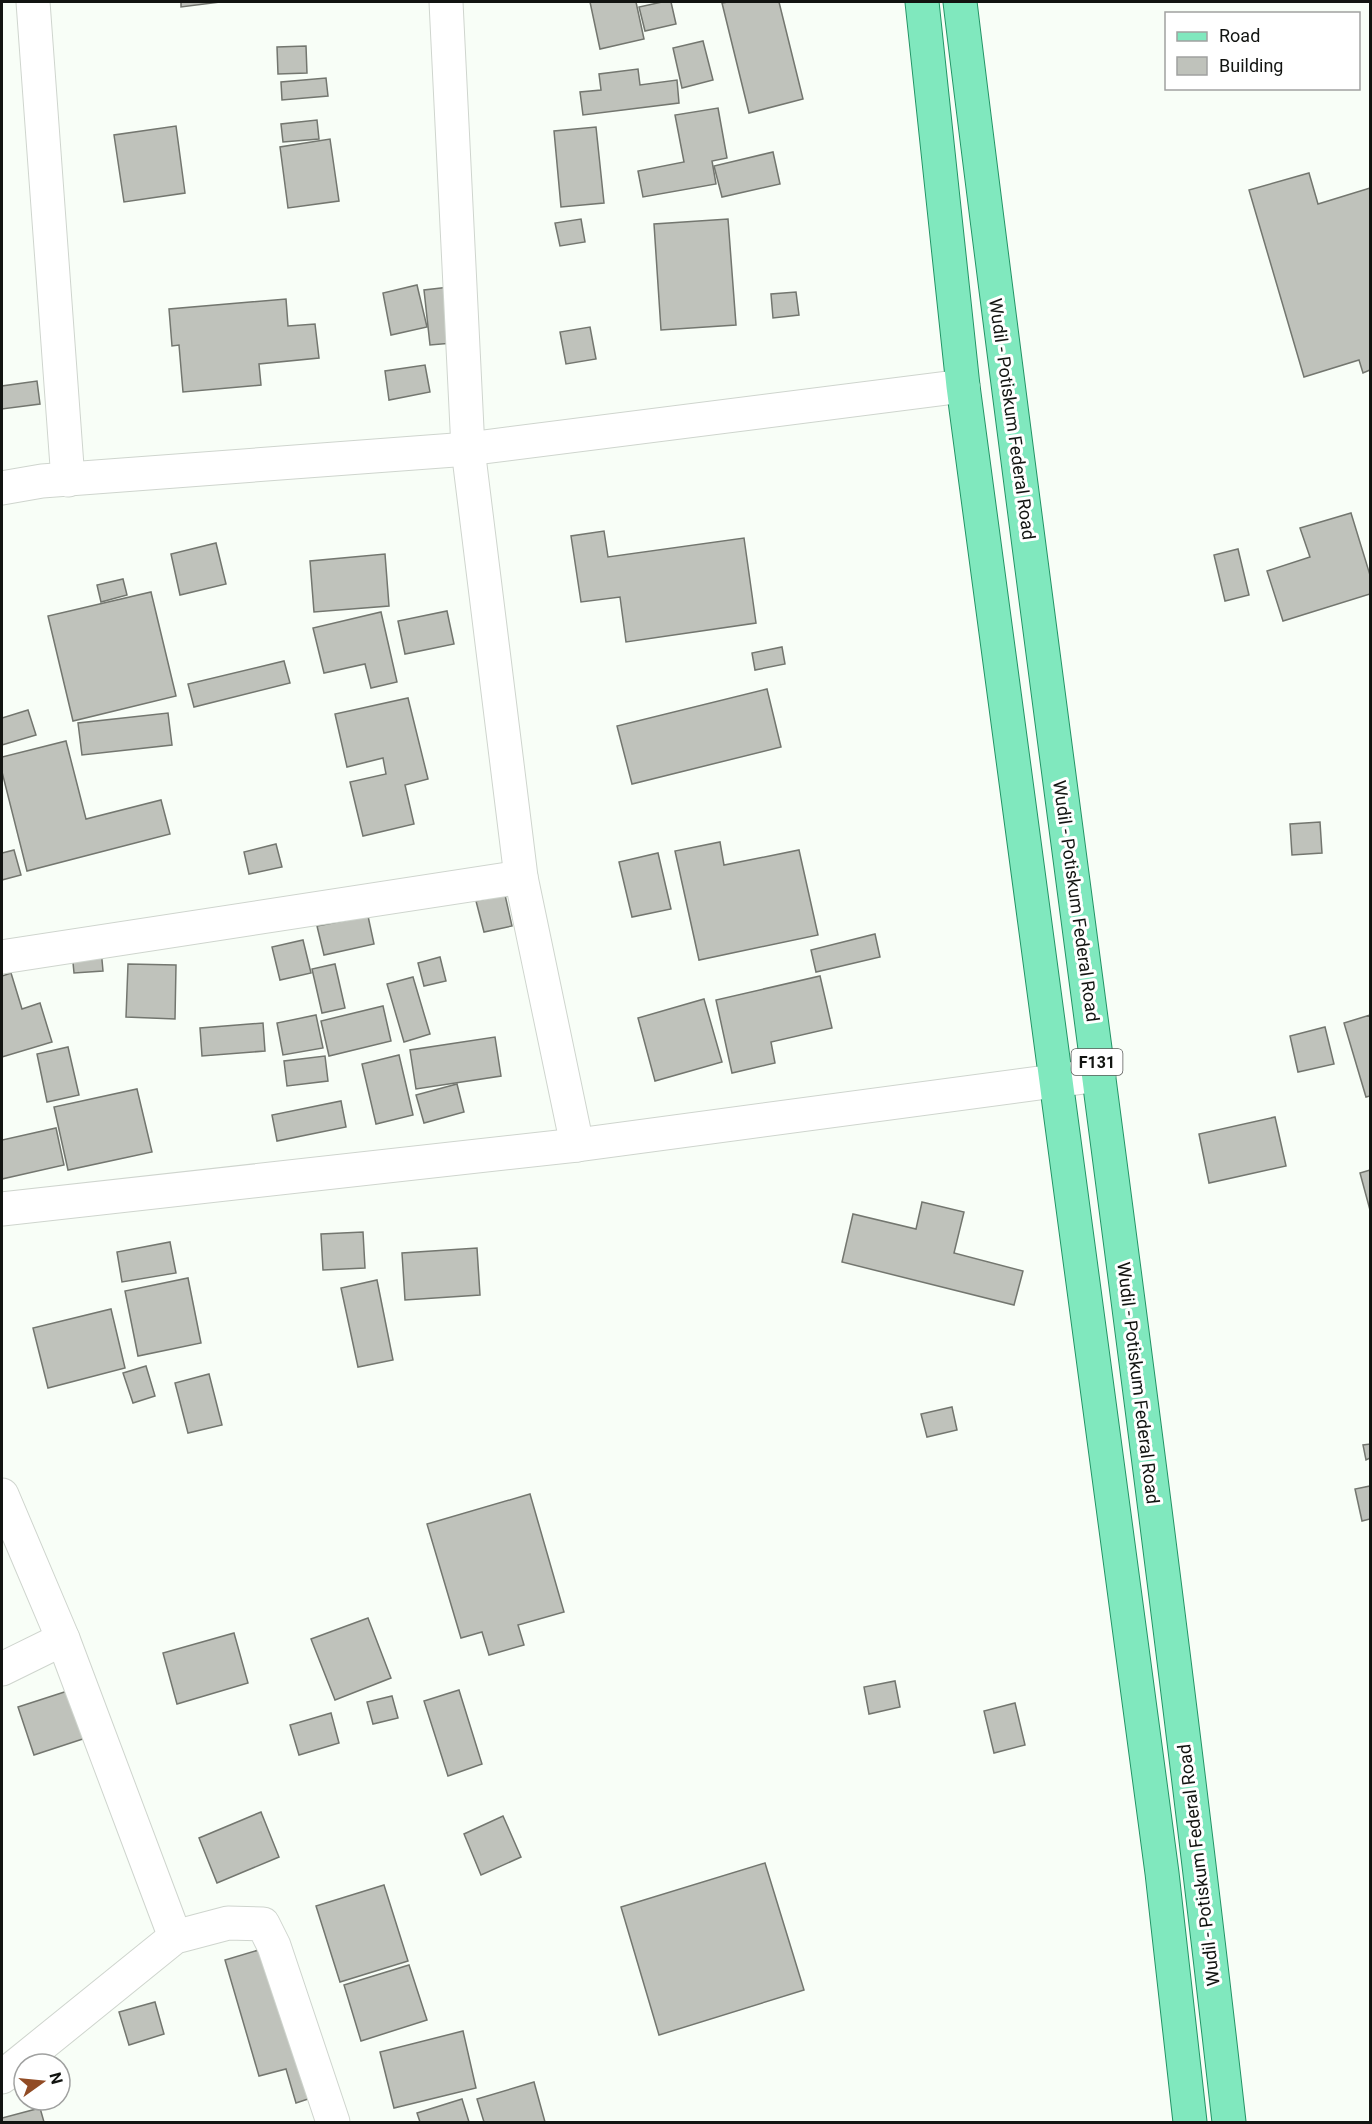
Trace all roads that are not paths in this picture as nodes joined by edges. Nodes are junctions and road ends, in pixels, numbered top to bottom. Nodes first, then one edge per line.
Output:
1 (33, 2) edge
2 (446, 2) edge
3 (922, 2) edge
4 (960, 2) edge
5 (998, 318) junction
6 (956, 323) junction
7 (963, 386) junction
8 (468, 449) junction
9 (68, 480) junction
10 (2, 488) edge
11 (521, 877) junction
12 (2, 957) edge
13 (1099, 1075) junction
14 (1057, 1080) junction
15 (577, 1145) junction
16 (2, 1209) edge
17 (2, 1495) edge
18 (63, 1639) junction
19 (2, 1669) edge
20 (175, 1937) junction
21 (2, 2077) edge
22 (333, 2122) edge
23 (1190, 2122) edge
24 (1229, 2122) edge

1 - 9 street
2 - 8 street
3 - 6 main road, F131
4 - 5 main road, Wudil - Potiskum Federal Road / F131
5 - 6 main road
5 - 13 main road, Wudil - Potiskum Federal Road / F131
6 - 7 main road, F131
7 - 8 street
7 - 14 main road, F131
8 - 9 street
8 - 11 street
9 - 10 street
11 - 12 street
11 - 15 street
13 - 14 street
13 - 24 main road, Wudil - Potiskum Federal Road / F131
14 - 15 street
14 - 23 main road, F131
15 - 16 street
17 - 18 street
18 - 19 street
18 - 20 street
20 - 21 street
20 - 22 street

